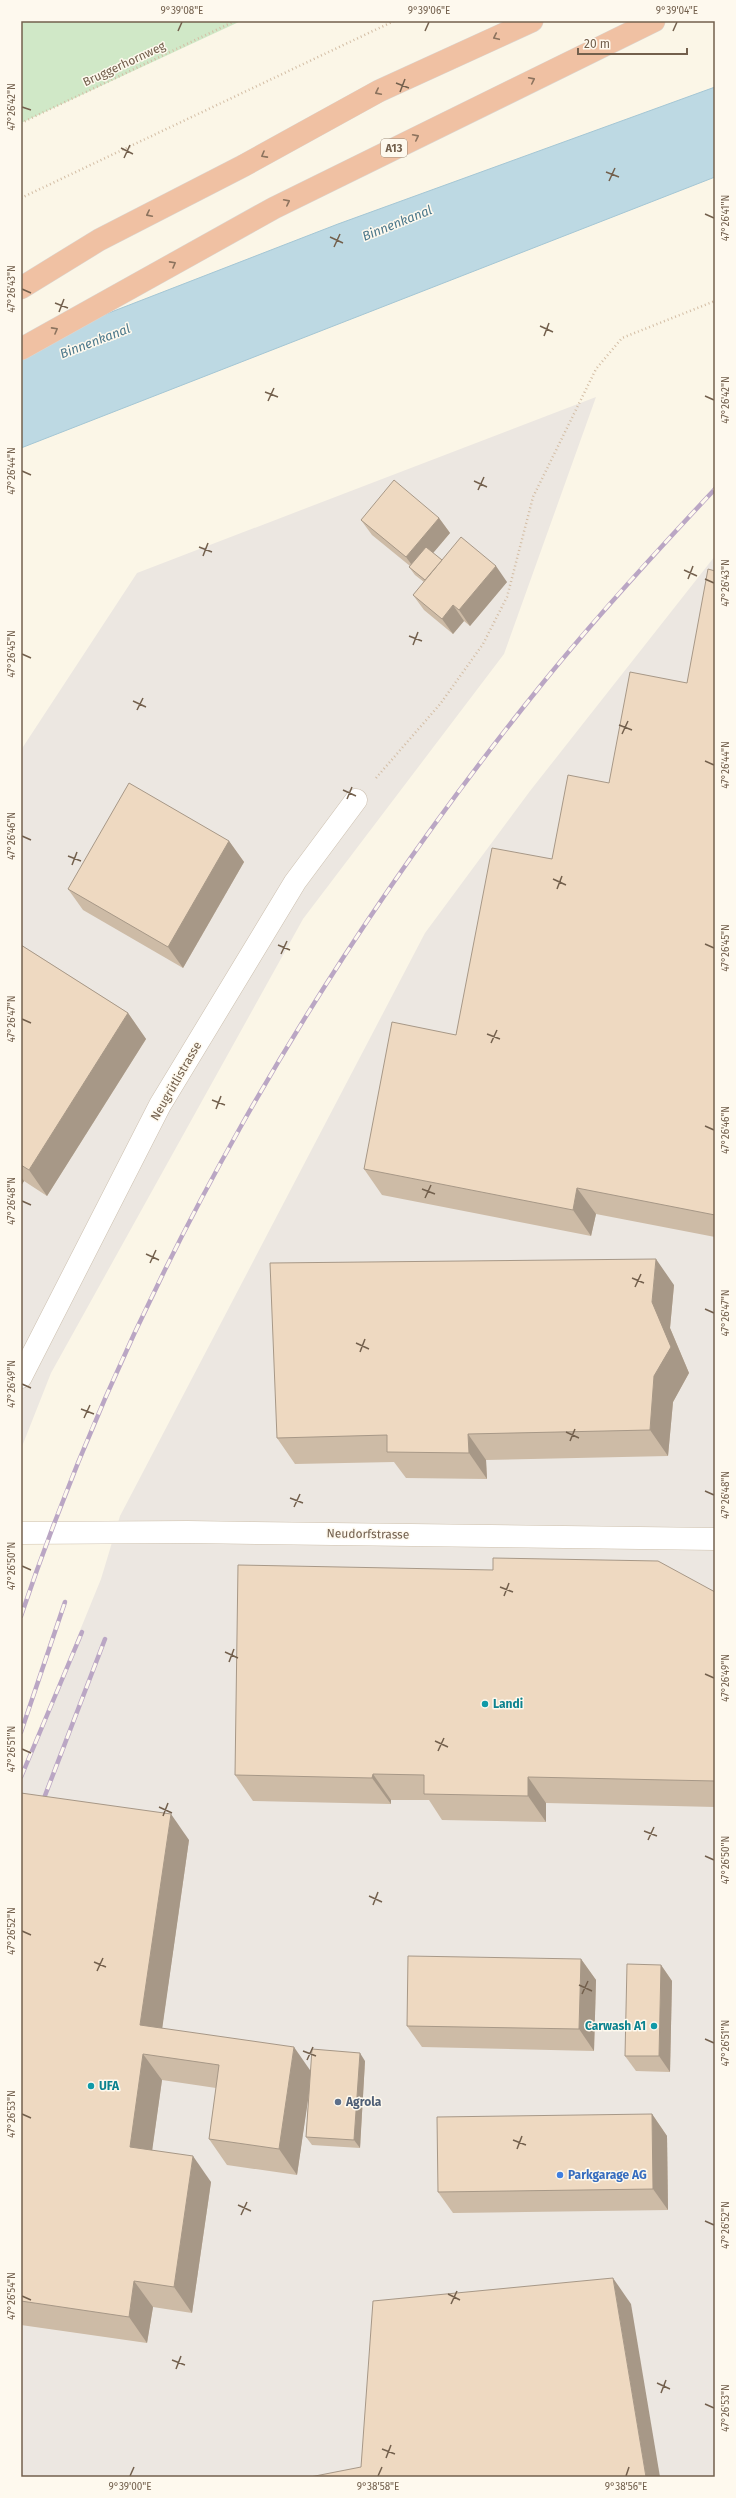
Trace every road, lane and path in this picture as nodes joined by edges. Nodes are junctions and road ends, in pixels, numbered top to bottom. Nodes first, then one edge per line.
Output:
1 (236, 21) edge
2 (394, 21) edge
3 (532, 21) edge
4 (654, 21) edge
5 (21, 123) edge
6 (21, 198) edge
7 (21, 288) edge
8 (715, 301) edge
9 (21, 349) edge
10 (356, 800) joint
11 (21, 1378) edge
12 (21, 1533) edge
13 (715, 1540) edge

1 - 5 path, Bruggerhornweg
2 - 6 path
3 -> 7 highway
9 -> 4 highway, A13
8 - 10 path
10 - 11 main road, Neugrütlistrasse
12 - 13 main road, Neudorfstrasse

